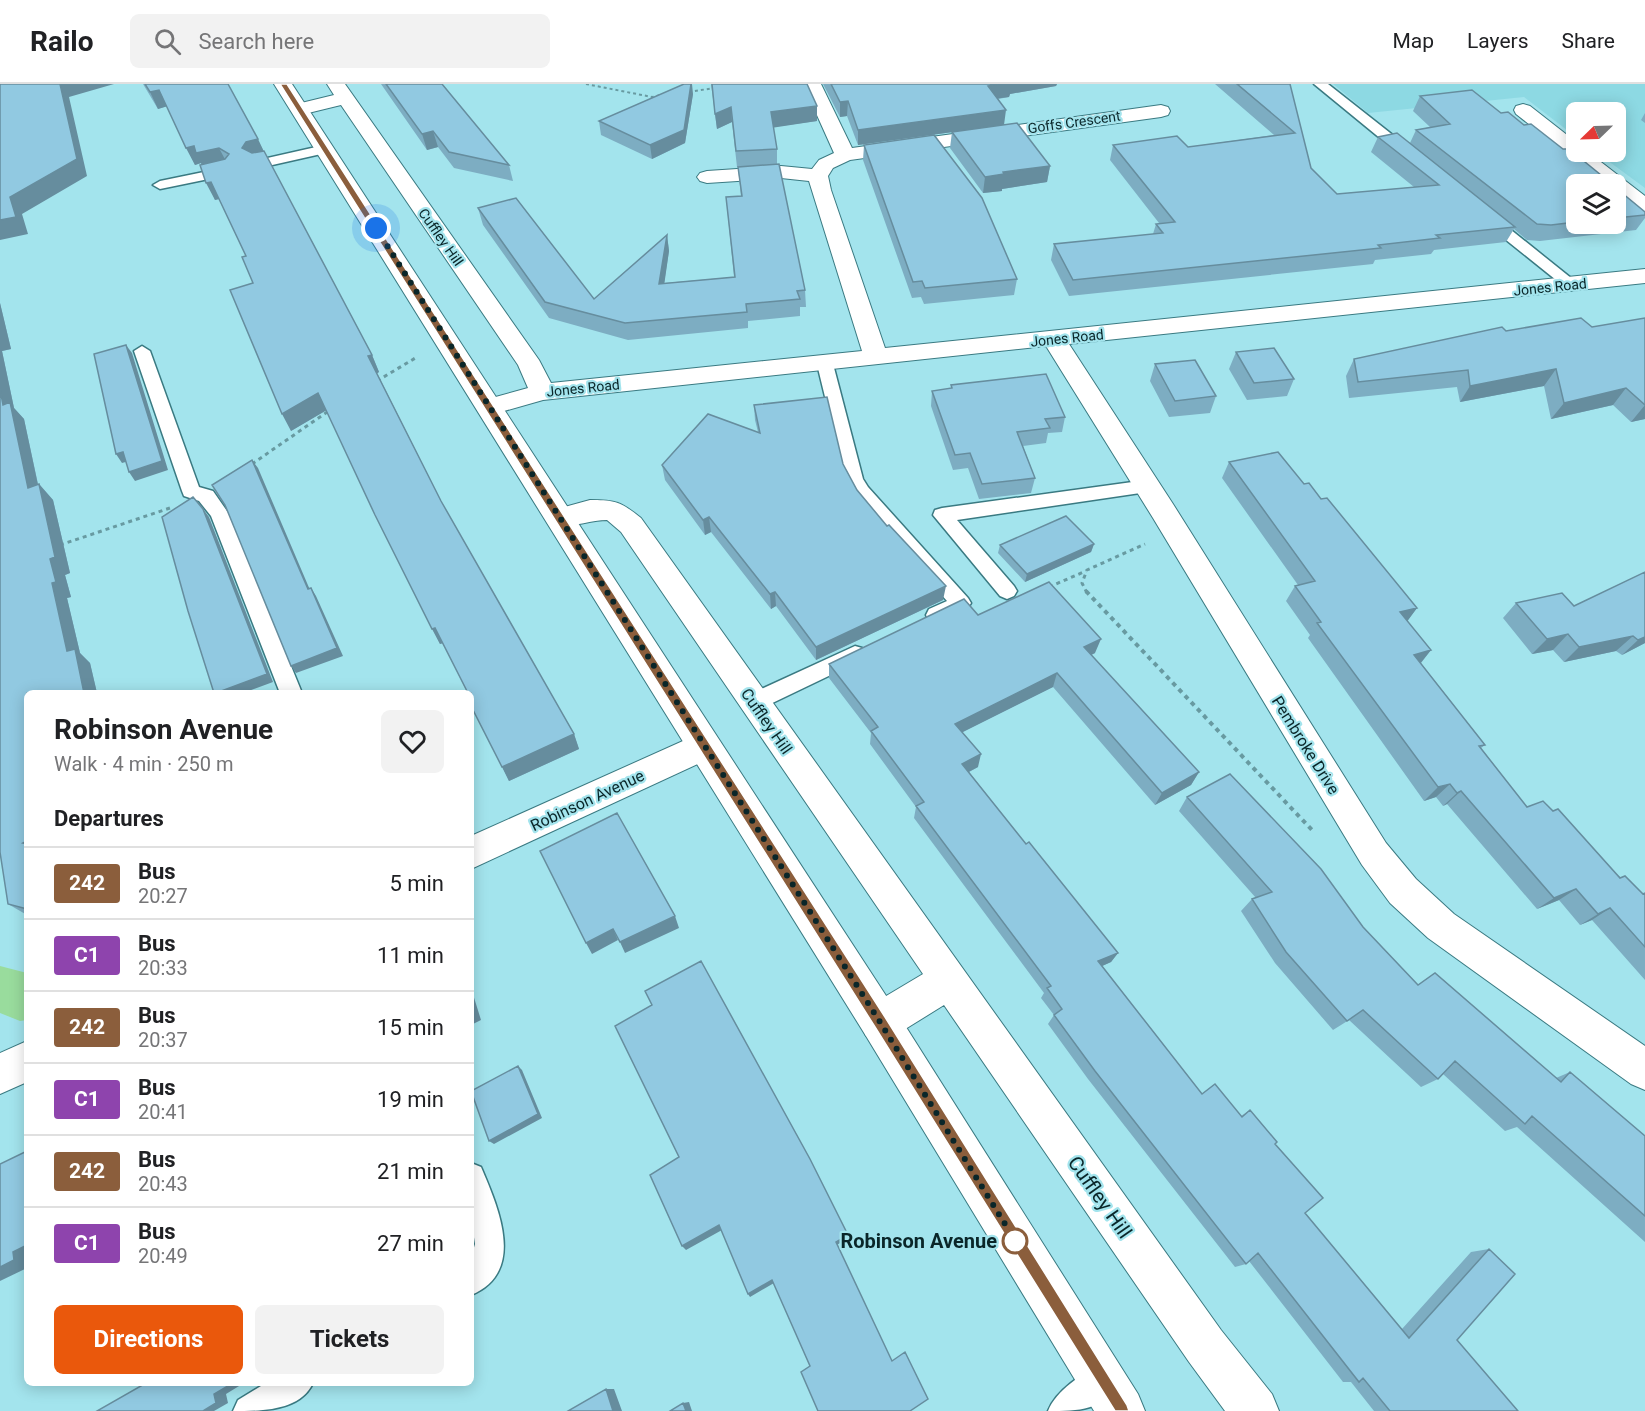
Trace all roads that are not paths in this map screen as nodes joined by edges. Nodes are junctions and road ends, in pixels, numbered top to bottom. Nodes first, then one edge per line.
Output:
1 (283, 84) edge
2 (812, 84) edge
3 (1320, 84) edge
4 (341, 91) edge
5 (300, 109) junction
6 (1523, 110) dead end
7 (1161, 111) dead end
8 (935, 141) junction
9 (325, 149) junction
10 (845, 154) junction
11 (946, 158) edge
12 (259, 164) edge
13 (1422, 166) edge
14 (228, 171) edge
15 (818, 176) junction
16 (707, 177) dead end
17 (160, 185) dead end
18 (1645, 207) edge
19 (1478, 210) edge
20 (1645, 276) edge
21 (1571, 285) junction
22 (1054, 340) junction
23 (142, 351) dead end
24 (876, 358) junction
25 (825, 364) junction
26 (542, 392) junction
27 (490, 407) junction
28 (1134, 489) junction
29 (560, 518) junction
30 (1007, 591) dead end
31 (920, 622) edge
32 (868, 647) edge
33 (290, 690) edge
34 (754, 702) junction
35 (703, 746) junction
36 (474, 852) edge
37 (949, 980) junction
38 (880, 1022) junction
39 (24, 1062) edge
40 (1645, 1070) edge
41 (0, 1074) edge
42 (474, 1185) edge
43 (474, 1277) edge
44 (292, 1386) edge
45 (1112, 1396) edge
46 (249, 1411) edge
47 (1064, 1411) edge
48 (1255, 1411) edge

1 - 5 street
2 - 10 street
3 - 13 lane
4 - 5 street
4 - 26 street, Cuffley Hill
5 - 9 street
6 - 18 street
7 - 8 street, Goffs Crescent
8 - 10 street, Goffs Crescent
8 - 11 lane
9 - 12 lane
9 - 27 street
10 - 15 street, Goffs Crescent
14 - 17 lane
15 - 16 street
15 - 24 street
19 - 21 lane
20 - 21 street, Jones Road
21 - 22 street, Jones Road
22 - 24 street, Jones Road
22 - 28 street, Pembroke Drive
23 - 33 lane
24 - 25 street, Jones Road
25 - 26 street, Jones Road
25 - 31 lane
26 - 27 street, Jones Road
27 - 29 street
28 - 30 lane
28 - 40 street, Pembroke Drive
29 - 34 street, Cuffley Hill
29 - 35 street
32 - 34 lane
34 - 37 street, Cuffley Hill
35 - 36 street, Robinson Avenue
35 - 38 street
37 - 38 street
37 - 48 street, Cuffley Hill
38 - 45 street
39 - 41 street
42 - 43 lane
44 - 46 lane
45 - 47 lane

